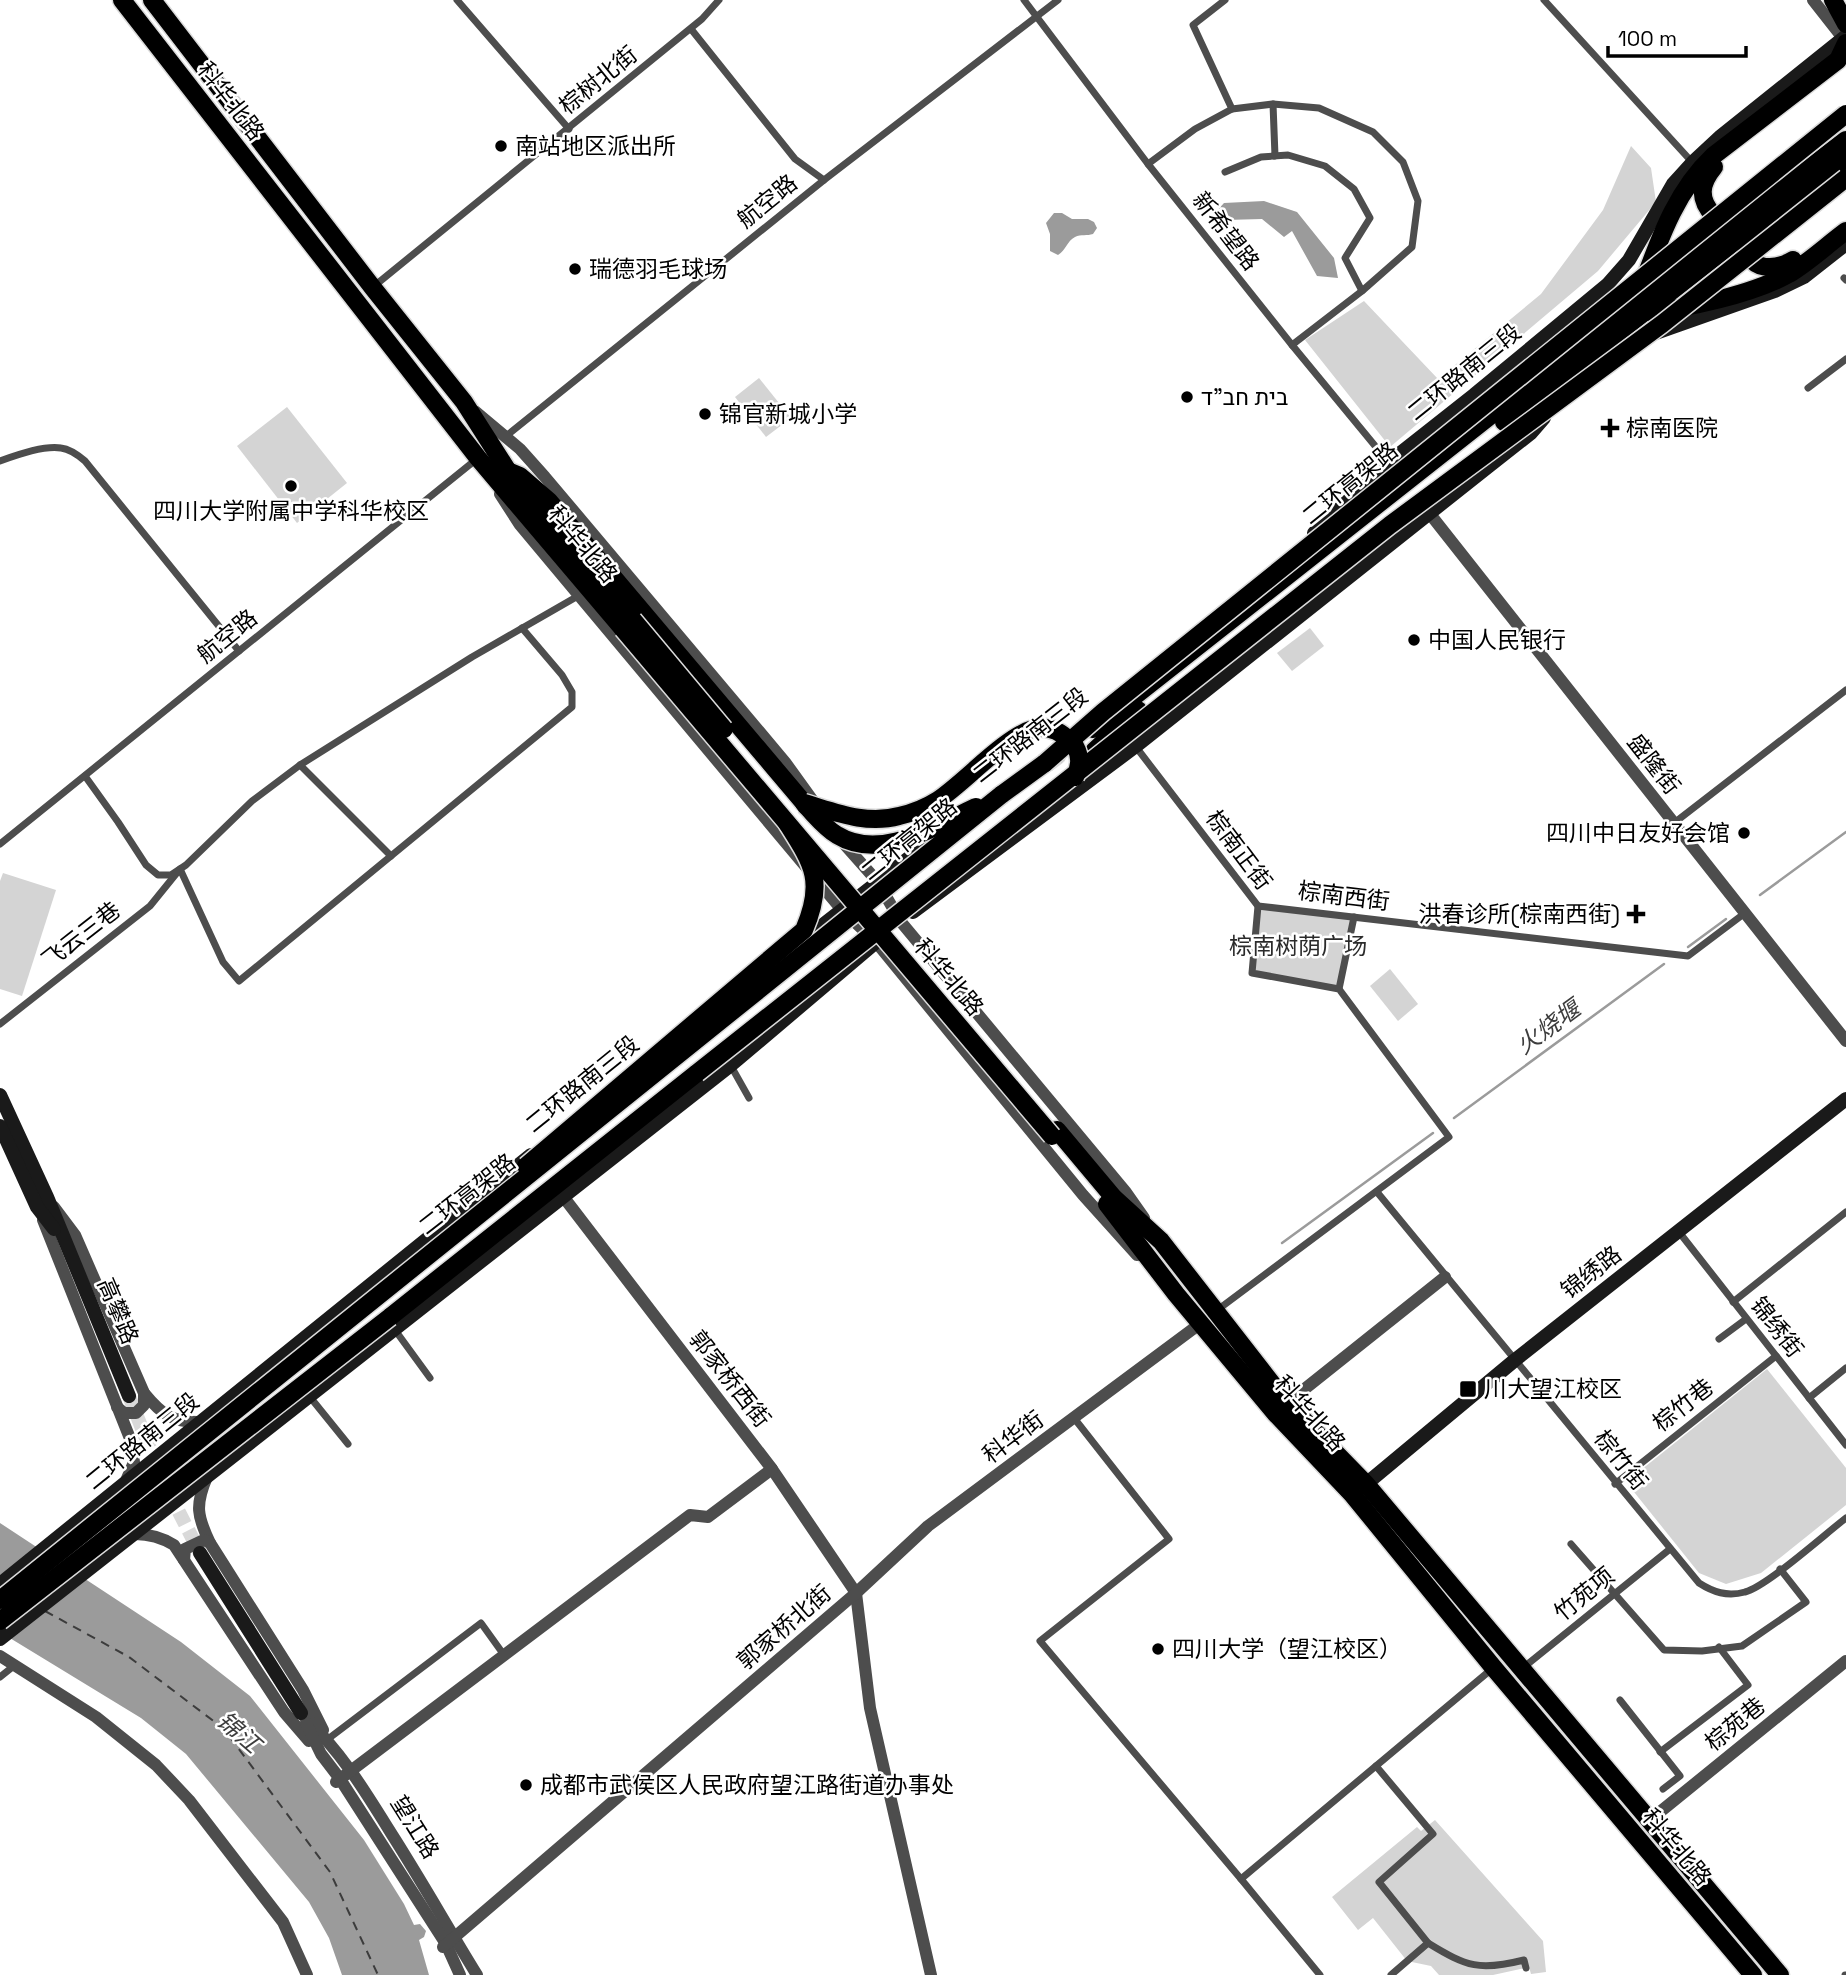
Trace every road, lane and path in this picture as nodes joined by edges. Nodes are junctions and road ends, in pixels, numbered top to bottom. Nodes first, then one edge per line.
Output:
1 (122, 0) edge
2 (152, 0) edge
3 (457, 0) edge
4 (719, 0) edge
5 (1024, 0) edge
6 (1058, 0) edge
7 (1225, 0) edge
8 (1544, 0) edge
9 (1813, 0) edge
10 (1833, 0) edge
11 (1037, 16) junction
12 (1846, 16) edge
13 (691, 29) junction
14 (1845, 37) edge
15 (1846, 64) edge
16 (1273, 104) junction
17 (1232, 109) junction
18 (1846, 114) edge
19 (569, 129) junction
20 (1846, 140) edge
21 (1275, 156) junction
22 (1846, 158) edge
23 (1149, 164) junction
24 (1699, 171) junction
25 (1224, 172) dead end
26 (1846, 178) edge
27 (824, 180) junction
28 (1751, 213) junction
29 (1770, 214) junction
30 (1846, 219) edge
31 (1846, 230) edge
32 (1846, 244) edge
33 (373, 288) junction
34 (1362, 291) junction
35 (1641, 306) junction
36 (1292, 345) junction
37 (1846, 359) edge
38 (1583, 366) junction
39 (1555, 373) junction
40 (1808, 388) dead end
41 (1474, 395) junction
42 (464, 402) junction
43 (1538, 404) junction
44 (1506, 412) junction
45 (505, 438) junction
46 (478, 458) junction
47 (0, 461) edge
48 (1389, 462) junction
49 (508, 471) junction
50 (1402, 481) junction
51 (1430, 514) junction
52 (1255, 588) junction
53 (578, 596) junction
54 (628, 625) junction
55 (522, 628) junction
56 (239, 651) junction
57 (1846, 690) edge
58 (1136, 746) junction
59 (1045, 763) junction
60 (300, 765) junction
61 (85, 776) junction
62 (1052, 793) junction
63 (1002, 795) junction
64 (804, 803) junction
65 (786, 823) junction
66 (1674, 823) junction
67 (0, 844) edge
68 (391, 856) junction
69 (180, 869) junction
70 (877, 881) junction
71 (1258, 906) junction
72 (842, 910) junction
73 (1745, 913) junction
74 (1354, 917) junction
75 (901, 922) junction
76 (876, 942) junction
77 (1339, 989) junction
78 (0, 1024) edge
79 (1846, 1041) edge
80 (731, 1065) junction
81 (697, 1073) junction
82 (0, 1095) edge
83 (750, 1098) dead end
84 (1846, 1099) edge
85 (1, 1131) edge
86 (1055, 1133) junction
87 (1377, 1192) junction
88 (562, 1195) junction
89 (504, 1197) junction
90 (42, 1202) junction
91 (1846, 1212) edge
92 (1679, 1232) junction
93 (1161, 1241) junction
94 (1445, 1277) junction
95 (1176, 1293) junction
96 (1733, 1302) junction
97 (1208, 1317) junction
98 (1746, 1319) junction
99 (395, 1331) junction
100 (1719, 1339) dead end
101 (1776, 1356) junction
102 (1515, 1360) junction
103 (1846, 1368) edge
104 (429, 1378) dead end
105 (137, 1395) junction
106 (310, 1397) junction
107 (1809, 1398) junction
108 (1287, 1403) junction
109 (117, 1407) junction
110 (1074, 1418) junction
111 (202, 1422) junction
112 (348, 1444) dead end
113 (1846, 1445) edge
114 (772, 1469) junction
115 (207, 1477) junction
116 (125, 1483) junction
117 (1366, 1484) junction
118 (1615, 1484) junction
119 (1846, 1518) edge
120 (135, 1534) junction
121 (1571, 1544) dead end
122 (205, 1548) junction
123 (1670, 1549) junction
124 (184, 1560) junction
125 (1780, 1569) junction
126 (0, 1584) edge
127 (856, 1593) junction
128 (1615, 1595) junction
129 (0, 1600) edge
130 (0, 1622) edge
131 (0, 1639) edge
132 (1719, 1647) junction
133 (0, 1656) edge
134 (504, 1656) junction
135 (1846, 1661) edge
136 (15, 1665) junction
137 (1493, 1667) junction
138 (1521, 1669) junction
139 (0, 1677) edge
140 (1620, 1700) dead end
141 (301, 1713) junction
142 (328, 1740) junction
143 (1660, 1752) junction
144 (321, 1754) junction
145 (1376, 1766) junction
146 (352, 1770) junction
147 (338, 1781) junction
148 (1663, 1789) dead end
149 (1650, 1820) junction
150 (1241, 1880) junction
151 (448, 1942) junction
152 (1428, 1943) junction
153 (1526, 1968) dead end
154 (305, 1974) edge
155 (460, 1975) edge
156 (477, 1975) edge
157 (931, 1975) edge
158 (1320, 1975) edge
159 (1391, 1975) edge
160 (1753, 1975) edge
161 (1780, 1975) edge

1 - 46 main road, 科华北路
2 - 33 main road, 科华北路
3 - 19 street
4 - 13 street, 棕树北街
5 - 11 street, 新希望路
6 - 11 street, 航空路
7 - 17 street
8 - 24 street
9 - 14 street
10 - 12 main road
10 - 14 main road
11 - 23 street, 新希望路
11 - 27 street, 航空路
13 - 19 street, 棕树北街
13 - 27 street
14 - 24 main road
15 - 24 main road
16 - 17 street
16 - 21 street
16 - 34 street
17 - 23 street
18 - 59 main road, 二环高架路, bridge
19 - 33 street, 棕树北街
20 - 28 main road
21 - 25 street
21 - 34 street
22 - 29 main road
23 - 36 street, 新希望路
24 - 28 main road
24 - 35 main road
24 - 41 main road, 二环路南三段
26 - 62 main road, bridge
27 - 45 street, 航空路
28 - 35 main road
29 - 30 main road
29 - 35 main road
31 - 35 main road
32 - 38 main road
33 - 42 main road, 科华北路
34 - 36 street
35 - 38 main road
35 - 39 main road
36 - 48 street, 新希望路
37 - 40 street
38 - 39 main road
38 - 43 main road
38 - 51 main road
39 - 41 main road
39 - 43 main road
39 - 44 main road
39 - 50 main road
41 - 48 main road, 二环路南三段
42 - 45 street
42 - 49 main road, 科华北路
43 - 51 main road
44 - 59 main road, bridge
44 - 62 main road, bridge
45 - 70 street
46 - 53 street
46 - 54 main road, 科华北路
46 - 56 street, 航空路
47 - 56 street
48 - 50 street, 新希望路
48 - 52 main road, 二环路南三段
49 - 54 main road, 科华北路
49 - 64 main road
50 - 52 main road
51 - 58 main road
51 - 66 street, 盛隆街
52 - 70 main road, 二环路南三段
53 - 55 street, 飞云三巷
53 - 72 street
54 - 65 main road, 科华北路, bridge
54 - 86 main road, bridge
55 - 60 street, 飞云三巷
55 - 68 street
56 - 61 street, 航空路
57 - 66 street
58 - 71 street, 棕南正街
58 - 75 main road
59 - 63 main road, 二环高架路
60 - 68 street
60 - 69 street, 飞云三巷
61 - 67 street, 航空路
61 - 69 street
62 - 81 main road, bridge
63 - 64 main road, bridge
63 - 89 main road, 二环高架路, bridge
64 - 81 main road, bridge
65 - 86 main road, 科华北路, bridge
65 - 89 main road, bridge
66 - 73 street, 盛隆街
68 - 69 street
69 - 78 street, 飞云三巷
70 - 72 main road, 二环路南三段
70 - 75 street
71 - 74 street, 棕南西街
71 - 77 street, 棕南正街
72 - 76 street
72 - 111 main road, 二环路南三段
73 - 74 street, 棕南西街
73 - 79 street, 盛隆街
74 - 77 street
75 - 76 main road
75 - 93 street
76 - 80 main road
76 - 95 street
77 - 87 street
80 - 83 street
80 - 88 main road
81 - 130 main road, bridge
82 - 90 main road, 高攀路
84 - 92 main road, 锦绣路
85 - 90 main road, 高攀路
86 - 93 main road, 科华北路
86 - 95 main road, 科华北路
87 - 94 street, 棕竹街
87 - 97 street
88 - 99 main road
88 - 114 street, 郭家桥西街
89 - 129 main road, 二环高架路, bridge
90 - 105 main road, 高攀路
90 - 105 street
90 - 109 street
91 - 96 street
92 - 96 street, 锦绣街
92 - 102 main road, 锦绣路
93 - 97 main road, 科华北路
94 - 102 street, 棕竹街
94 - 108 street
95 - 97 main road, 科华北路
96 - 98 street, 锦绣街
97 - 108 main road, 科华北路
97 - 110 street, 科华街
97 - 137 main road, 科华北路
98 - 100 street
98 - 101 street, 锦绣街
99 - 104 street
99 - 106 main road
101 - 107 street, 锦绣街
101 - 118 street, 棕竹巷
102 - 117 main road, 锦绣路
102 - 118 street, 棕竹街
103 - 107 street
105 - 109 street
105 - 111 street
106 - 112 street
106 - 115 main road
107 - 113 street, 锦绣街
108 - 117 main road, 科华北路
109 - 116 street
110 - 127 street, 科华街
110 - 150 street
111 - 116 main road, 二环路南三段
114 - 127 street, 郭家桥西街
114 - 134 street
115 - 120 main road
115 - 122 street
116 - 126 main road, 二环路南三段
117 - 138 main road, 科华北路
118 - 123 street, 棕竹街
119 - 125 street, 棕竹街
120 - 124 street
120 - 131 main road
121 - 128 street
122 - 124 street
122 - 141 main road, 望江路
122 - 142 street
123 - 125 street, 棕竹街
123 - 128 street, 竹苑项
124 - 144 street
125 - 132 street
127 - 151 street, 郭家桥北街
127 - 157 street, 郭家桥北街
128 - 132 street
128 - 138 street, 竹苑项
132 - 143 street
133 - 136 street
134 - 142 street
134 - 146 street
135 - 149 street, 棕苑巷
136 - 139 street
136 - 154 street
137 - 145 street
137 - 160 main road, 科华北路
138 - 149 main road, 科华北路
140 - 143 street
141 - 142 street, 望江路
141 - 144 street, 望江路
142 - 146 street, 望江路
143 - 148 street
144 - 147 street, 望江路
145 - 150 street
145 - 152 street
146 - 147 street
146 - 151 street, 望江路
147 - 151 street, 望江路
149 - 161 main road, 科华北路
150 - 158 street
151 - 155 street, 望江路
151 - 156 street, 望江路
152 - 153 street
152 - 159 street

